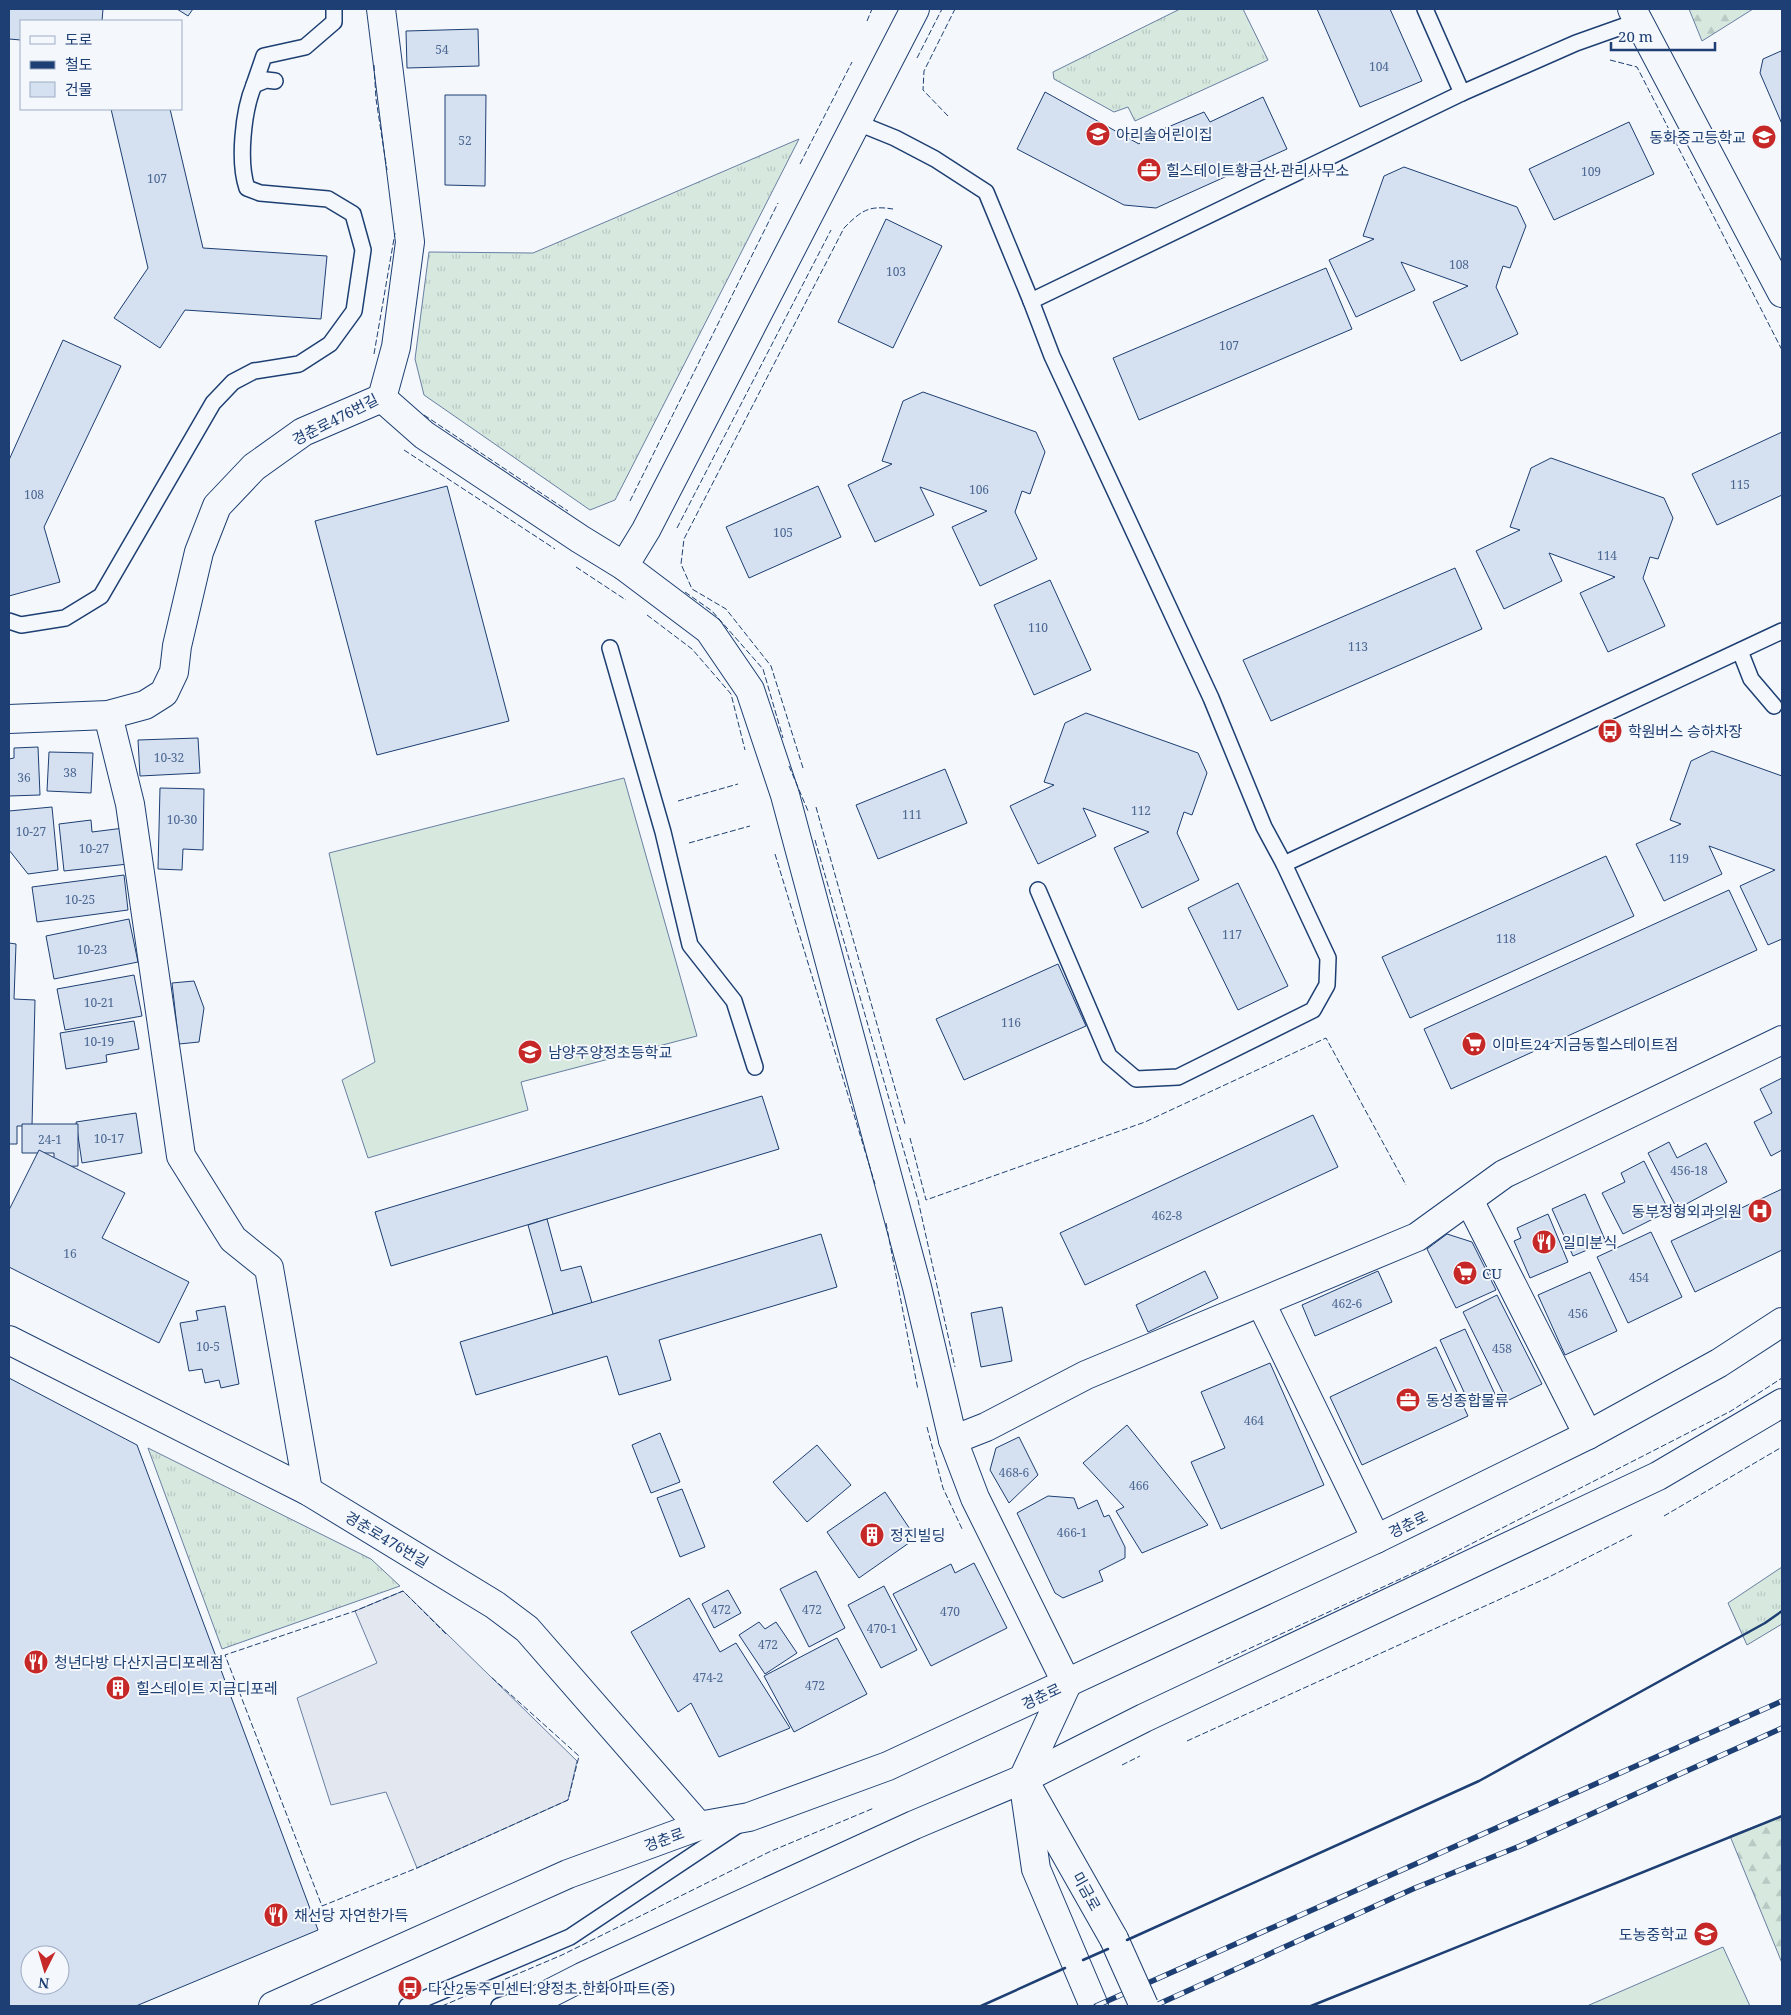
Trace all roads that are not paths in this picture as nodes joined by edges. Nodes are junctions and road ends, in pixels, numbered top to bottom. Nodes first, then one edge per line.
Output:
1 (334, 9) edge
2 (381, 9) edge
3 (915, 9) edge
4 (1425, 9) edge
5 (1635, 15) edge
6 (275, 81) dead end
7 (254, 85) junction
8 (1462, 93) junction
9 (858, 123) junction
10 (1782, 293) edge
11 (1031, 301) junction
12 (382, 398) junction
13 (624, 566) junction
14 (9, 620) edge
15 (1782, 631) edge
16 (610, 648) dead end
17 (1740, 651) junction
18 (1774, 706) dead end
19 (108, 715) junction
20 (9, 719) edge
21 (1284, 864) junction
22 (1038, 890) dead end
23 (1782, 1040) edge
24 (755, 1067) dead end
25 (1469, 1200) junction
26 (1261, 1303) junction
27 (1782, 1322) edge
28 (9, 1340) edge
29 (1782, 1404) edge
30 (1588, 1435) junction
31 (953, 1440) junction
32 (308, 1491) junction
33 (1376, 1539) junction
34 (1067, 1684) junction
35 (1023, 1779) junction
36 (749, 1817) junction
37 (699, 1826) junction
38 (582, 1977) junction
39 (272, 2006) edge
40 (407, 2006) edge
41 (499, 2006) edge
42 (525, 2006) edge
43 (1094, 2006) edge
44 (1144, 2006) edge

1 - 7 lane
2 - 12 street, 경춘로476번길
3 - 9 street
4 - 8 lane
5 - 8 lane
5 - 10 street
6 - 7 lane
7 - 14 lane
8 - 11 lane
9 - 11 lane
9 - 13 street
11 - 21 lane
12 - 13 street
12 - 19 street, 경춘로476번길
13 - 31 street
15 - 17 lane
16 - 24 lane
17 - 18 lane
17 - 21 lane
19 - 20 street, 경춘로476번길
19 - 32 street
21 - 22 lane
23 - 25 street
25 - 26 street
25 - 30 street
26 - 31 street
26 - 33 street
27 - 30 street, 경춘로
28 - 32 street, 경춘로476번길
29 - 35 street
30 - 33 street, 경춘로
31 - 34 street
32 - 37 street, 경춘로476번길
33 - 34 street, 경춘로
34 - 35 street
34 - 36 street, 경춘로
35 - 38 street
35 - 43 street
35 - 44 street, 미금로, bridge
36 - 37 street, 경춘로
36 - 40 lane
37 - 39 street, 경춘로
38 - 41 lane
38 - 42 street

